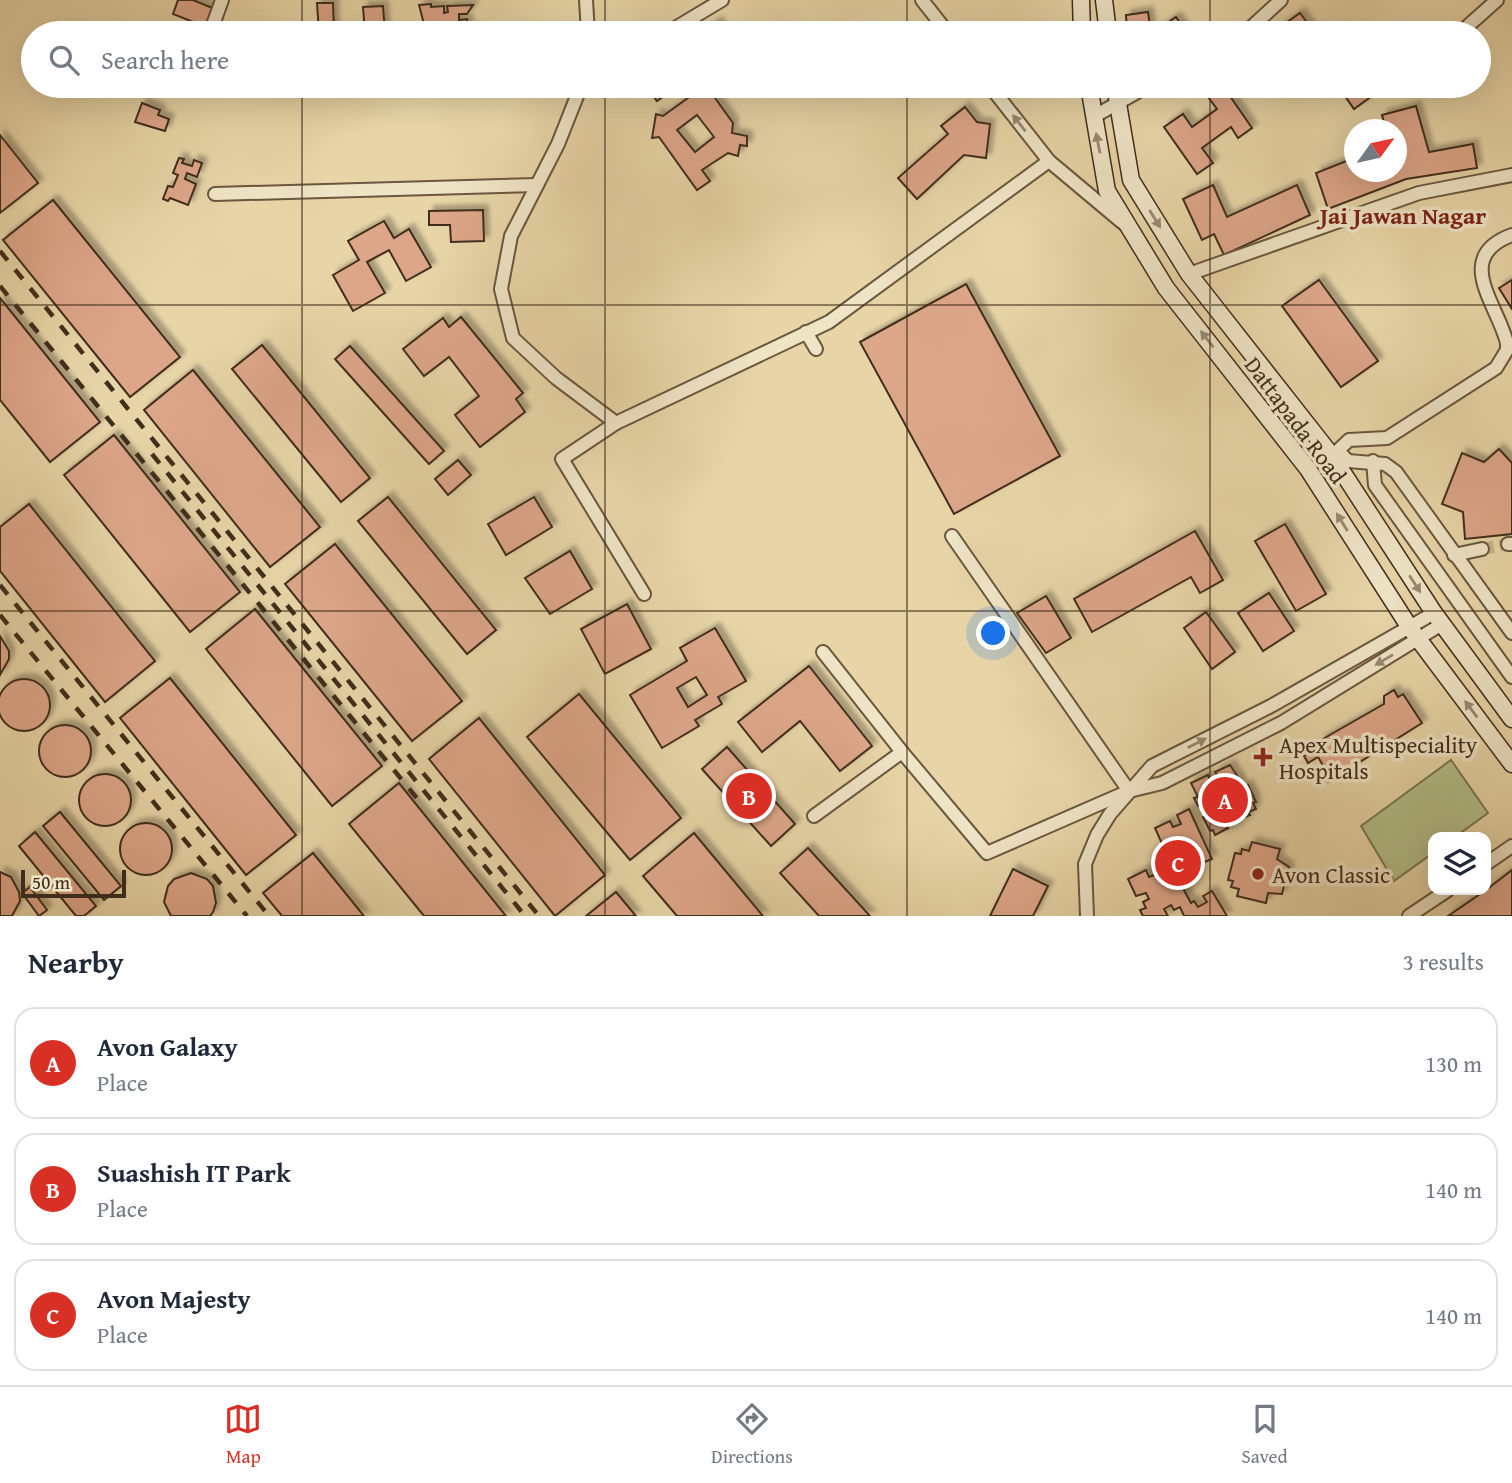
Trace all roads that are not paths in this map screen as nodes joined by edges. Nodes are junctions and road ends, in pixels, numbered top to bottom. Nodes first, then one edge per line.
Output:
1 (222, 0) edge
2 (586, 0) edge
3 (722, 0) edge
4 (922, 0) edge
5 (1081, 0) edge
6 (1104, 0) edge
7 (1281, 0) edge
8 (1497, 0) edge
9 (214, 21) edge
10 (587, 21) edge
11 (687, 21) edge
12 (939, 21) edge
13 (1082, 21) edge
14 (1107, 21) edge
15 (1258, 21) edge
16 (1473, 21) edge
17 (575, 98) edge
18 (999, 98) edge
19 (1091, 98) edge
20 (1112, 98) edge
21 (1117, 98) edge
22 (1093, 117) junction
23 (1049, 161) junction
24 (1512, 175) edge
25 (537, 185) junction
26 (215, 194) dead end
27 (1130, 229) junction
28 (1512, 235) edge
29 (1189, 274) junction
30 (806, 332) junction
31 (816, 349) dead end
32 (616, 423) junction
33 (1336, 454) junction
34 (1373, 461) junction
35 (952, 536) dead end
36 (1482, 549) tunnel mouth
37 (1454, 555) junction
38 (644, 594) dead end
39 (1438, 619) junction
40 (1414, 633) junction
41 (1512, 633) edge
42 (823, 652) dead end
43 (1512, 677) edge
44 (1271, 706) junction
45 (1512, 719) edge
46 (1281, 723) junction
47 (902, 752) junction
48 (1168, 758) junction
49 (1512, 764) edge
50 (1177, 775) junction
51 (1129, 791) junction
52 (814, 816) dead end
53 (1512, 846) edge
54 (1491, 861) edge
55 (1443, 895) edge
56 (1424, 912) edge
57 (1087, 916) edge
58 (1409, 916) edge

1 - 9 street
2 - 10 street
3 - 11 street
4 - 12 street
5 - 13 main road
6 - 14 main road
7 - 15 street
8 - 16 street
17 - 25 street
23 -> 18 street
19 - 22 main road, Dattapada Road
20 - 22 street
21 -> 29 main road
27 -> 22 main road, Dattapada Road
23 - 27 street
23 - 30 street
24 - 29 street
25 - 26 street
25 - 32 street
40 -> 27 main road, Dattapada Road
28 - 33 street
29 - 33 main road
30 - 31 street
30 - 32 street
32 - 38 street
33 - 34 street
33 -> 39 main road
34 - 37 street
34 - 43 street
35 - 51 street
36 - 37 street
37 - 41 street
39 - 40 street
39 - 45 main road
40 - 44 street
40 -> 46 street
49 -> 40 main road, Dattapada Road
42 - 47 street
44 - 46 street
48 -> 44 street
46 - 50 street
47 - 51 street
47 - 52 street
48 - 50 street
48 - 51 street
50 - 51 street
51 - 57 street
53 - 54 street
55 - 56 street
56 - 58 street

